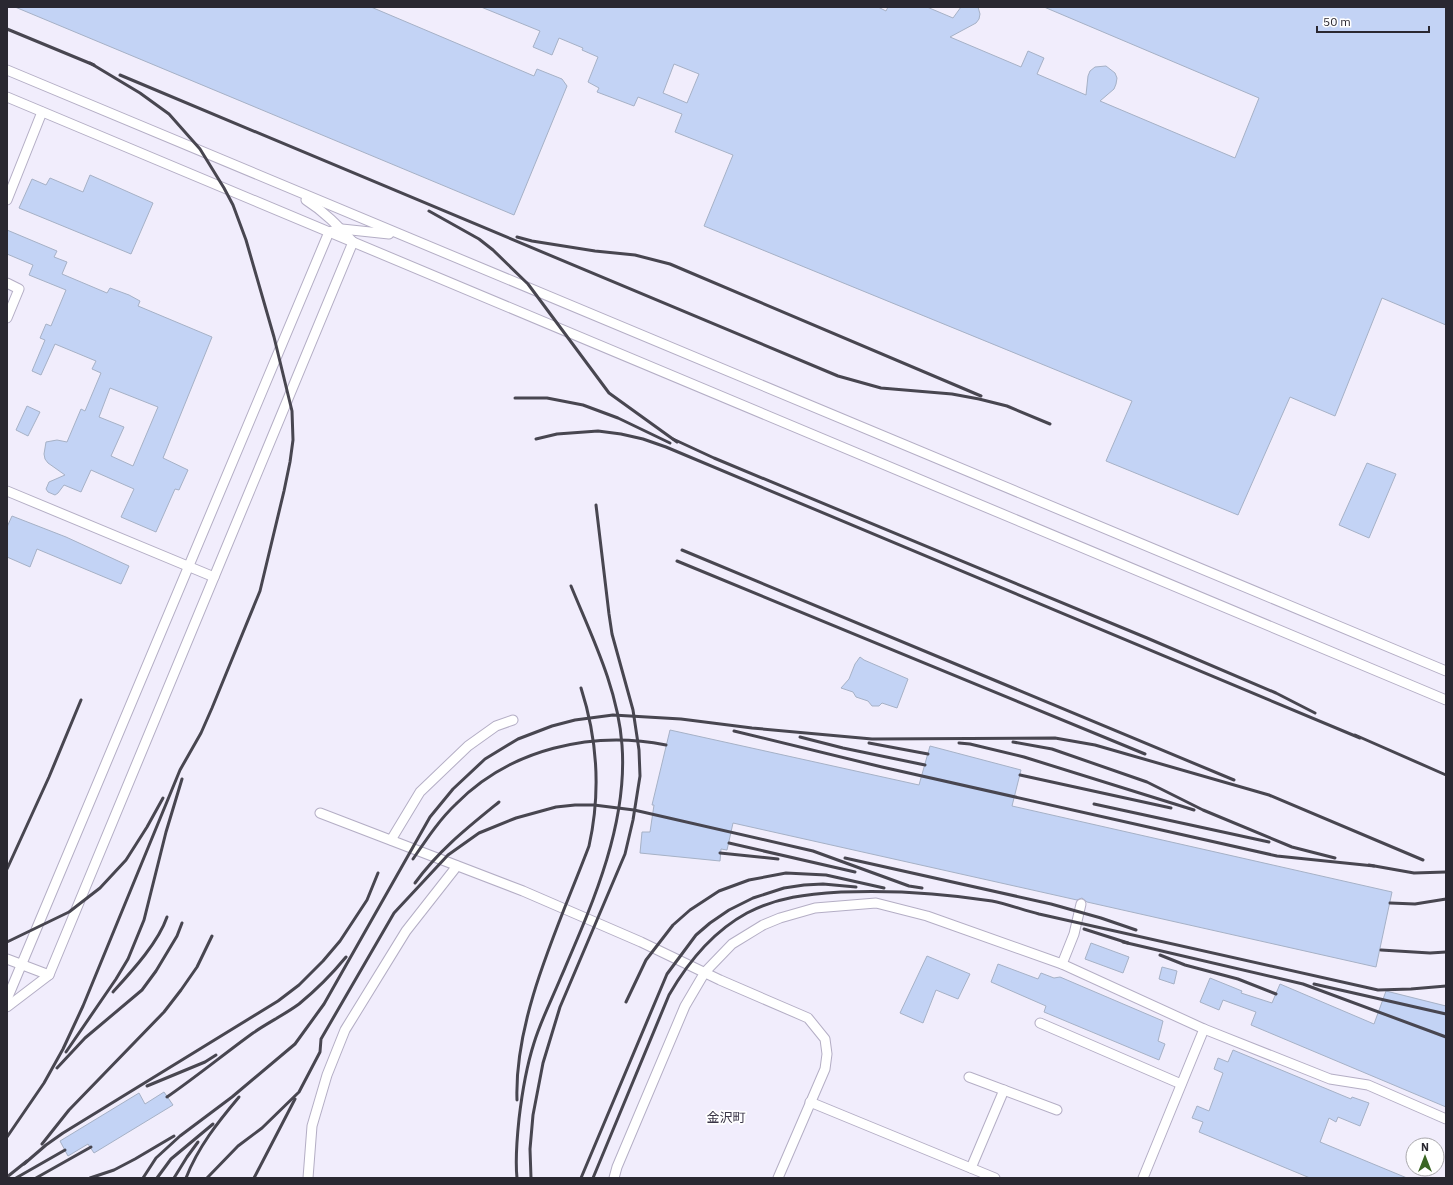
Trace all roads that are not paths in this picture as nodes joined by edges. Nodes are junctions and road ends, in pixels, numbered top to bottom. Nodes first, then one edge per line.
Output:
1 (7, 70) edge
2 (7, 97) edge
3 (42, 112) junction
4 (279, 184) junction
5 (7, 200) edge
6 (342, 230) junction
7 (329, 232) junction
8 (410, 239) junction
9 (353, 242) junction
10 (7, 284) edge
11 (7, 318) edge
12 (7, 492) edge
13 (189, 566) junction
14 (214, 577) junction
15 (1446, 671) edge
16 (1446, 700) edge
17 (513, 720) dead end
18 (320, 813) dead end
19 (391, 840) junction
20 (457, 866) junction
21 (1081, 904) dead end
22 (7, 959) edge
23 (22, 964) junction
24 (1062, 964) junction
25 (705, 972) junction
26 (48, 975) junction
27 (7, 999) edge
28 (7, 1007) edge
29 (1040, 1022) dead end
30 (1204, 1028) junction
31 (969, 1077) dead end
32 (1181, 1084) junction
33 (1004, 1090) junction
34 (810, 1102) junction
35 (1057, 1110) dead end
36 (1446, 1119) edge
37 (971, 1168) junction
38 (308, 1178) edge
39 (614, 1178) edge
40 (778, 1178) edge
41 (995, 1178) edge
42 (1143, 1178) edge

1 - 4 lane
2 - 3 lane
3 - 5 lane
3 - 7 lane
4 - 6 lane
4 - 8 lane
6 - 7 lane
6 - 8 lane
6 - 9 lane
7 - 9 lane
7 - 13 lane
8 - 15 lane
9 - 14 lane
9 - 16 lane
10 - 11 lane
12 - 13 lane
13 - 14 lane
13 - 23 lane
14 - 26 lane
17 - 19 lane
18 - 19 lane
19 - 20 lane
20 - 25 lane
20 - 38 lane
21 - 24 lane
22 - 23 lane
23 - 26 lane
23 - 27 lane
24 - 25 lane
24 - 30 lane
25 - 34 lane
25 - 39 lane
26 - 28 lane
29 - 32 lane
30 - 32 lane
30 - 36 lane
31 - 33 lane
32 - 42 lane
33 - 35 lane
33 - 37 lane
34 - 37 lane
34 - 40 lane
37 - 41 lane

